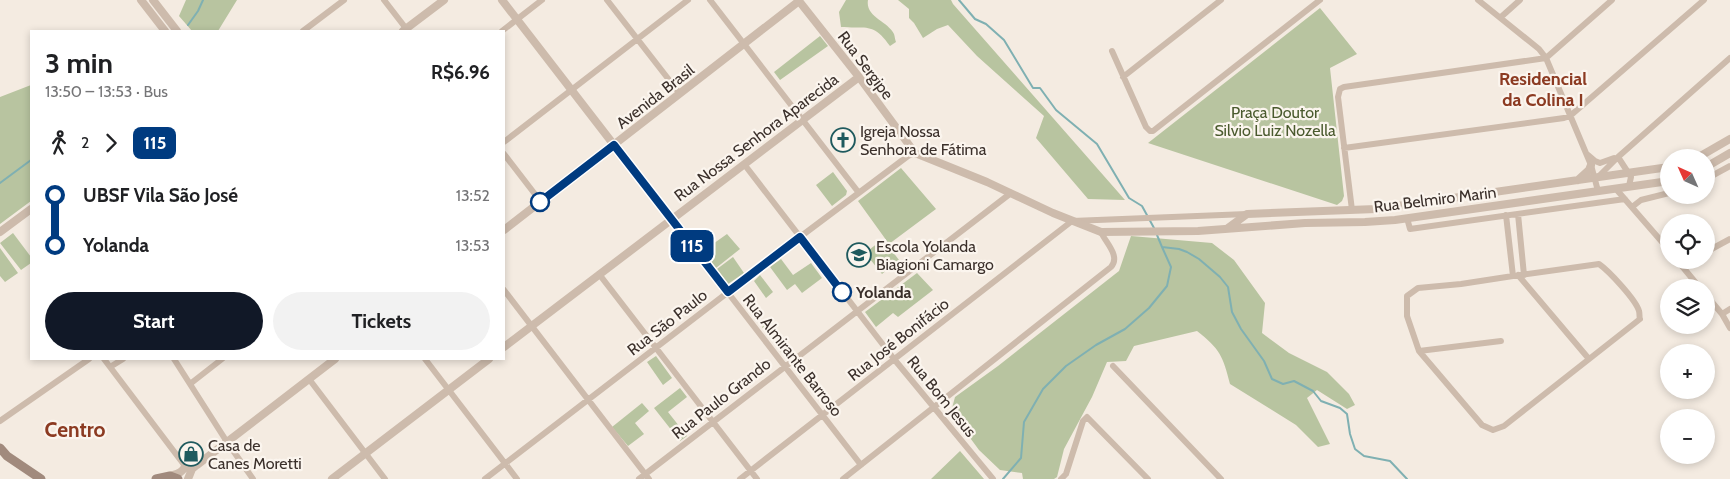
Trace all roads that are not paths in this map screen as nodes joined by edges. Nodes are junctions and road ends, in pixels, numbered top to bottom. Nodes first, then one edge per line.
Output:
1 (141, 0) edge
2 (153, 0) edge
3 (344, 0) edge
4 (384, 0) edge
5 (444, 0) edge
6 (502, 0) edge
7 (542, 0) edge
8 (607, 0) edge
9 (688, 0) edge
10 (710, 0) edge
11 (1221, 0) edge
12 (1320, 0) edge
13 (1478, 0) edge
14 (1520, 0) edge
15 (1612, 0) edge
16 (1704, 0) edge
17 (799, 1) joint
18 (1501, 17) junction
19 (517, 20) junction
20 (164, 30) edge
21 (176, 30) edge
22 (304, 30) edge
23 (406, 30) edge
24 (503, 30) edge
25 (637, 39) junction
26 (744, 44) junction
27 (1112, 52) dead end
28 (1546, 58) junction
29 (1730, 58) edge
30 (859, 77) junction
31 (1123, 77) junction
32 (571, 90) junction
33 (680, 94) junction
34 (1570, 116) junction
35 (802, 120) junction
36 (1730, 139) edge
37 (505, 141) edge
38 (614, 145) junction
39 (1344, 148) junction
40 (1713, 149) edge
41 (1730, 153) edge
42 (916, 154) junction
43 (1586, 154) junction
44 (505, 155) edge
45 (1618, 157) junction
46 (1715, 162) edge
47 (744, 164) junction
48 (1591, 165) junction
49 (1730, 166) edge
50 (1660, 168) edge
51 (1628, 173) junction
52 (1715, 175) edge
53 (1596, 178) junction
54 (1576, 181) junction
55 (1660, 182) edge
56 (1629, 186) junction
57 (1616, 189) junction
58 (1598, 191) junction
59 (859, 193) junction
60 (1011, 193) junction
61 (1660, 195) edge
62 (1625, 199) junction
63 (540, 202) junction
64 (1632, 207) junction
65 (30, 210) edge
66 (1352, 210) junction
67 (1247, 214) junction
68 (1518, 214) junction
69 (1506, 215) junction
70 (1406, 218) junction
71 (671, 219) junction
72 (1072, 221) junction
73 (1228, 228) junction
74 (505, 229) edge
75 (0, 232) edge
76 (1101, 232) junction
77 (800, 237) junction
78 (1730, 238) edge
79 (1660, 240) edge
80 (1715, 247) edge
81 (1684, 269) edge
82 (599, 274) junction
83 (1518, 275) junction
84 (1692, 279) edge
85 (505, 291) edge
86 (728, 292) junction
87 (1715, 306) edge
88 (1730, 309) edge
89 (857, 311) junction
90 (1722, 314) junction
91 (531, 326) junction
92 (1730, 328) edge
93 (1501, 341) dead end
94 (505, 346) edge
95 (656, 348) junction
96 (1419, 351) junction
97 (894, 359) junction
98 (1589, 359) junction
99 (88, 360) edge
100 (105, 360) edge
101 (122, 360) edge
102 (175, 360) edge
103 (221, 360) edge
104 (335, 360) edge
105 (426, 360) edge
106 (488, 360) edge
107 (784, 366) junction
108 (1113, 366) dead end
109 (110, 368) junction
110 (309, 379) junction
111 (190, 384) junction
112 (448, 390) junction
113 (588, 400) junction
114 (934, 408) junction
115 (822, 415) junction
116 (0, 421) edge
117 (712, 421) junction
118 (226, 442) junction
119 (0, 448) edge
120 (365, 454) junction
121 (505, 464) junction
122 (197, 465) junction
123 (861, 465) junction
124 (185, 466) junction
125 (750, 471) junction
126 (647, 476) edge
127 (174, 477) edge
128 (1066, 477) edge
129 (41, 479) edge
130 (156, 479) edge
131 (188, 479) edge
132 (253, 479) edge
133 (332, 479) edge
134 (385, 479) edge
135 (485, 479) edge
136 (517, 479) edge
137 (638, 479) edge
138 (740, 479) edge
139 (756, 479) edge
140 (843, 479) edge
141 (993, 479) edge
142 (1148, 479) edge
143 (1220, 479) edge

1 - 20 street
2 - 21 street
3 - 22 street
4 - 23 street
5 - 23 street
6 - 19 street, Rua Almirante Barroso
7 - 19 street
8 - 25 street
9 - 25 street
10 - 26 street
11 - 31 street
12 - 31 street
13 - 18 street
14 - 18 street
15 - 28 street
16 - 34 street
17 - 26 street, Avenida Brasil
17 - 30 street, Rua Sergipe
18 - 28 street
19 - 24 street
19 - 32 street, Rua Almirante Barroso
25 - 32 street
25 - 33 street
26 - 33 street, Avenida Brasil
26 - 35 street
27 - 31 street
28 - 34 street
28 - 39 street
29 - 45 street
30 - 35 street, Rua Nossa Senhora Aparecida
30 - 42 street, Rua Sergipe
32 - 37 street
32 - 38 street, Rua Almirante Barroso
33 - 38 street, Avenida Brasil
34 - 39 street
34 - 43 street
35 - 47 street, Rua Nossa Senhora Aparecida
35 - 59 street
36 - 40 street
38 - 63 street, Avenida Brasil
38 - 71 street, Rua Almirante Barroso
39 - 66 street
41 - 46 street
42 - 59 street, Rua São Paulo
42 - 60 street
43 - 45 street
43 - 48 street
44 - 63 street
45 - 51 street
45 - 53 street
47 - 71 street, Rua Nossa Senhora Aparecida
47 - 77 street, Rua Bom Jesus
48 - 53 street
48 - 54 street
49 - 52 street
50 - 51 street, Rua Belmiro Marin
51 - 53 street, Rua Belmiro Marin
51 - 56 street
53 - 54 street, Rua Belmiro Marin
53 - 58 street
54 - 66 street, Rua Belmiro Marin
55 - 56 street, Rua Belmiro Marin
56 - 57 street, Rua Belmiro Marin
57 - 58 street, Rua Belmiro Marin
57 - 62 street
58 - 70 street, Rua Belmiro Marin
59 - 77 street, Rua São Paulo
60 - 72 street
60 - 89 street, Rua Paulo Grando
61 - 64 street
62 - 64 street
62 - 68 street
63 - 74 street, Avenida Brasil
64 - 79 street
65 - 75 street
66 - 67 street, Rua Belmiro Marin
67 - 72 street, Rua Belmiro Marin
67 - 73 street
68 - 69 street
68 - 83 street
69 - 70 street
69 - 83 street
70 - 73 street, Rua Belmiro Marin
71 - 82 street, Rua Nossa Senhora Aparecida
71 - 86 street, Rua Almirante Barroso
72 - 76 street
72 - 97 street, Rua José Bonifácio
73 - 76 street, Rua Belmiro Marin
76 - 114 street
77 - 86 street, Rua São Paulo
77 - 89 street, Rua Bom Jesus
78 - 80 street
81 - 84 street
82 - 91 street, Rua Nossa Senhora Aparecida
82 - 95 street
83 - 96 street
83 - 98 street
83 - 98 street
85 - 91 street
86 - 95 street, Rua São Paulo
86 - 107 street, Rua Almirante Barroso
87 - 90 street
88 - 90 street
89 - 97 street, Rua Bom Jesus
89 - 107 street, Rua Paulo Grando
90 - 92 street
91 - 94 street, Rua Nossa Senhora Aparecida
91 - 113 street
93 - 96 street
95 - 113 street, Rua São Paulo
95 - 117 street
96 - 98 street
97 - 114 street, Rua Bom Jesus
97 - 115 street, Rua José Bonifácio
99 - 116 street
100 - 109 street
101 - 109 street
102 - 111 street
103 - 111 street
104 - 110 street
105 - 112 street
106 - 112 street
107 - 115 street, Rua Almirante Barroso
107 - 117 street, Rua Paulo Grando
108 - 143 street
109 - 124 street
110 - 118 street
110 - 120 street
111 - 118 street
112 - 120 street
112 - 121 street
113 - 121 street, Rua São Paulo
113 - 126 street
114 - 123 street
114 - 141 street, Rua Bom Jesus
115 - 123 street, Rua Almirante Barroso
115 - 125 street, Rua José Bonifácio
117 - 125 street
117 - 126 street, Rua Paulo Grando
118 - 122 street
118 - 132 street
119 - 129 main road
120 - 133 street
120 - 134 street
121 - 135 street, Rua São Paulo
121 - 136 street
122 - 124 street
122 - 131 street
123 - 140 street
124 - 127 street
125 - 138 street, Rua José Bonifácio
125 - 139 street
126 - 137 street, Rua Paulo Grando
127 - 130 main road
128 - 142 street

